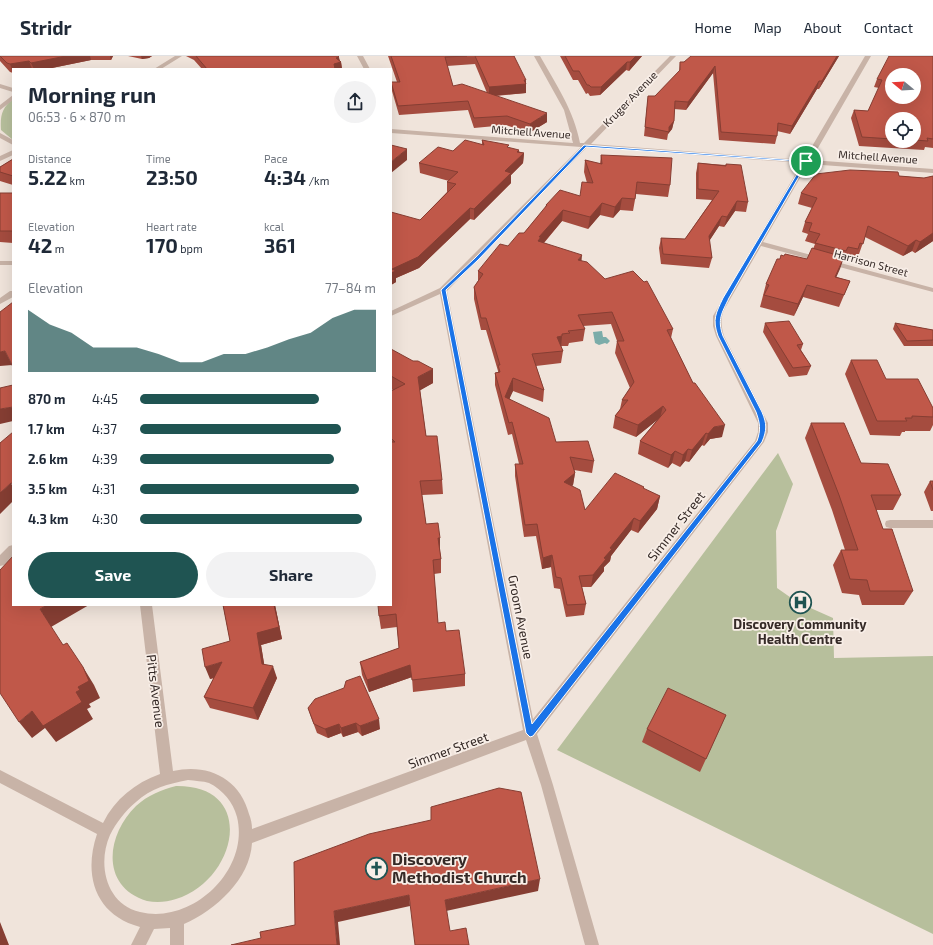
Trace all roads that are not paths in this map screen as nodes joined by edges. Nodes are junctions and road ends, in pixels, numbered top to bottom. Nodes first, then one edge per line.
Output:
1 (179, 56) edge
2 (360, 56) edge
3 (537, 56) edge
4 (672, 56) edge
5 (868, 56) edge
6 (159, 68) edge
7 (366, 68) edge
8 (0, 86) edge
9 (12, 90) edge
10 (12, 98) edge
11 (0, 108) edge
12 (392, 131) edge
13 (0, 135) edge
14 (12, 142) edge
15 (577, 145) junction
16 (585, 146) junction
17 (12, 153) edge
18 (0, 159) edge
19 (806, 161) junction
20 (933, 171) edge
21 (758, 244) junction
22 (0, 263) edge
23 (12, 263) edge
24 (443, 290) junction
25 (933, 290) edge
26 (12, 294) edge
27 (0, 302) edge
28 (392, 314) edge
29 (890, 524) dead end
30 (933, 524) edge
31 (12, 550) edge
32 (0, 562) edge
33 (146, 606) edge
34 (530, 733) junction
35 (0, 776) edge
36 (167, 777) junction
37 (105, 831) junction
38 (246, 838) junction
39 (177, 919) junction
40 (150, 922) junction
41 (138, 945) edge
42 (177, 945) edge
43 (592, 945) edge

1 - 6 street
2 - 7 street
3 - 15 street
4 - 16 street, Kruger Avenue
5 - 19 street, Simmer Street
8 - 9 street
10 - 11 street
12 - 15 street, Mitchell Avenue
13 - 14 street
15 - 16 street, Mitchell Avenue
16 - 19 street, Mitchell Avenue
16 - 24 street, Kruger Avenue
17 - 18 street
19 - 20 street, Mitchell Avenue
19 - 21 street, Simmer Street
21 - 25 street, Harrison Street
21 - 34 street, Simmer Street
22 - 23 street
24 - 28 street, Kruger Avenue
24 - 34 street, Groom Avenue
26 - 27 street
29 - 30 street
31 - 32 street
33 - 36 street, Pitts Avenue
34 - 38 street, Simmer Street
34 - 43 street, Groom Avenue
35 - 37 street
36 - 37 street
36 - 38 street
37 - 40 street
38 - 39 street
39 - 40 street
39 - 42 street
40 - 41 street

